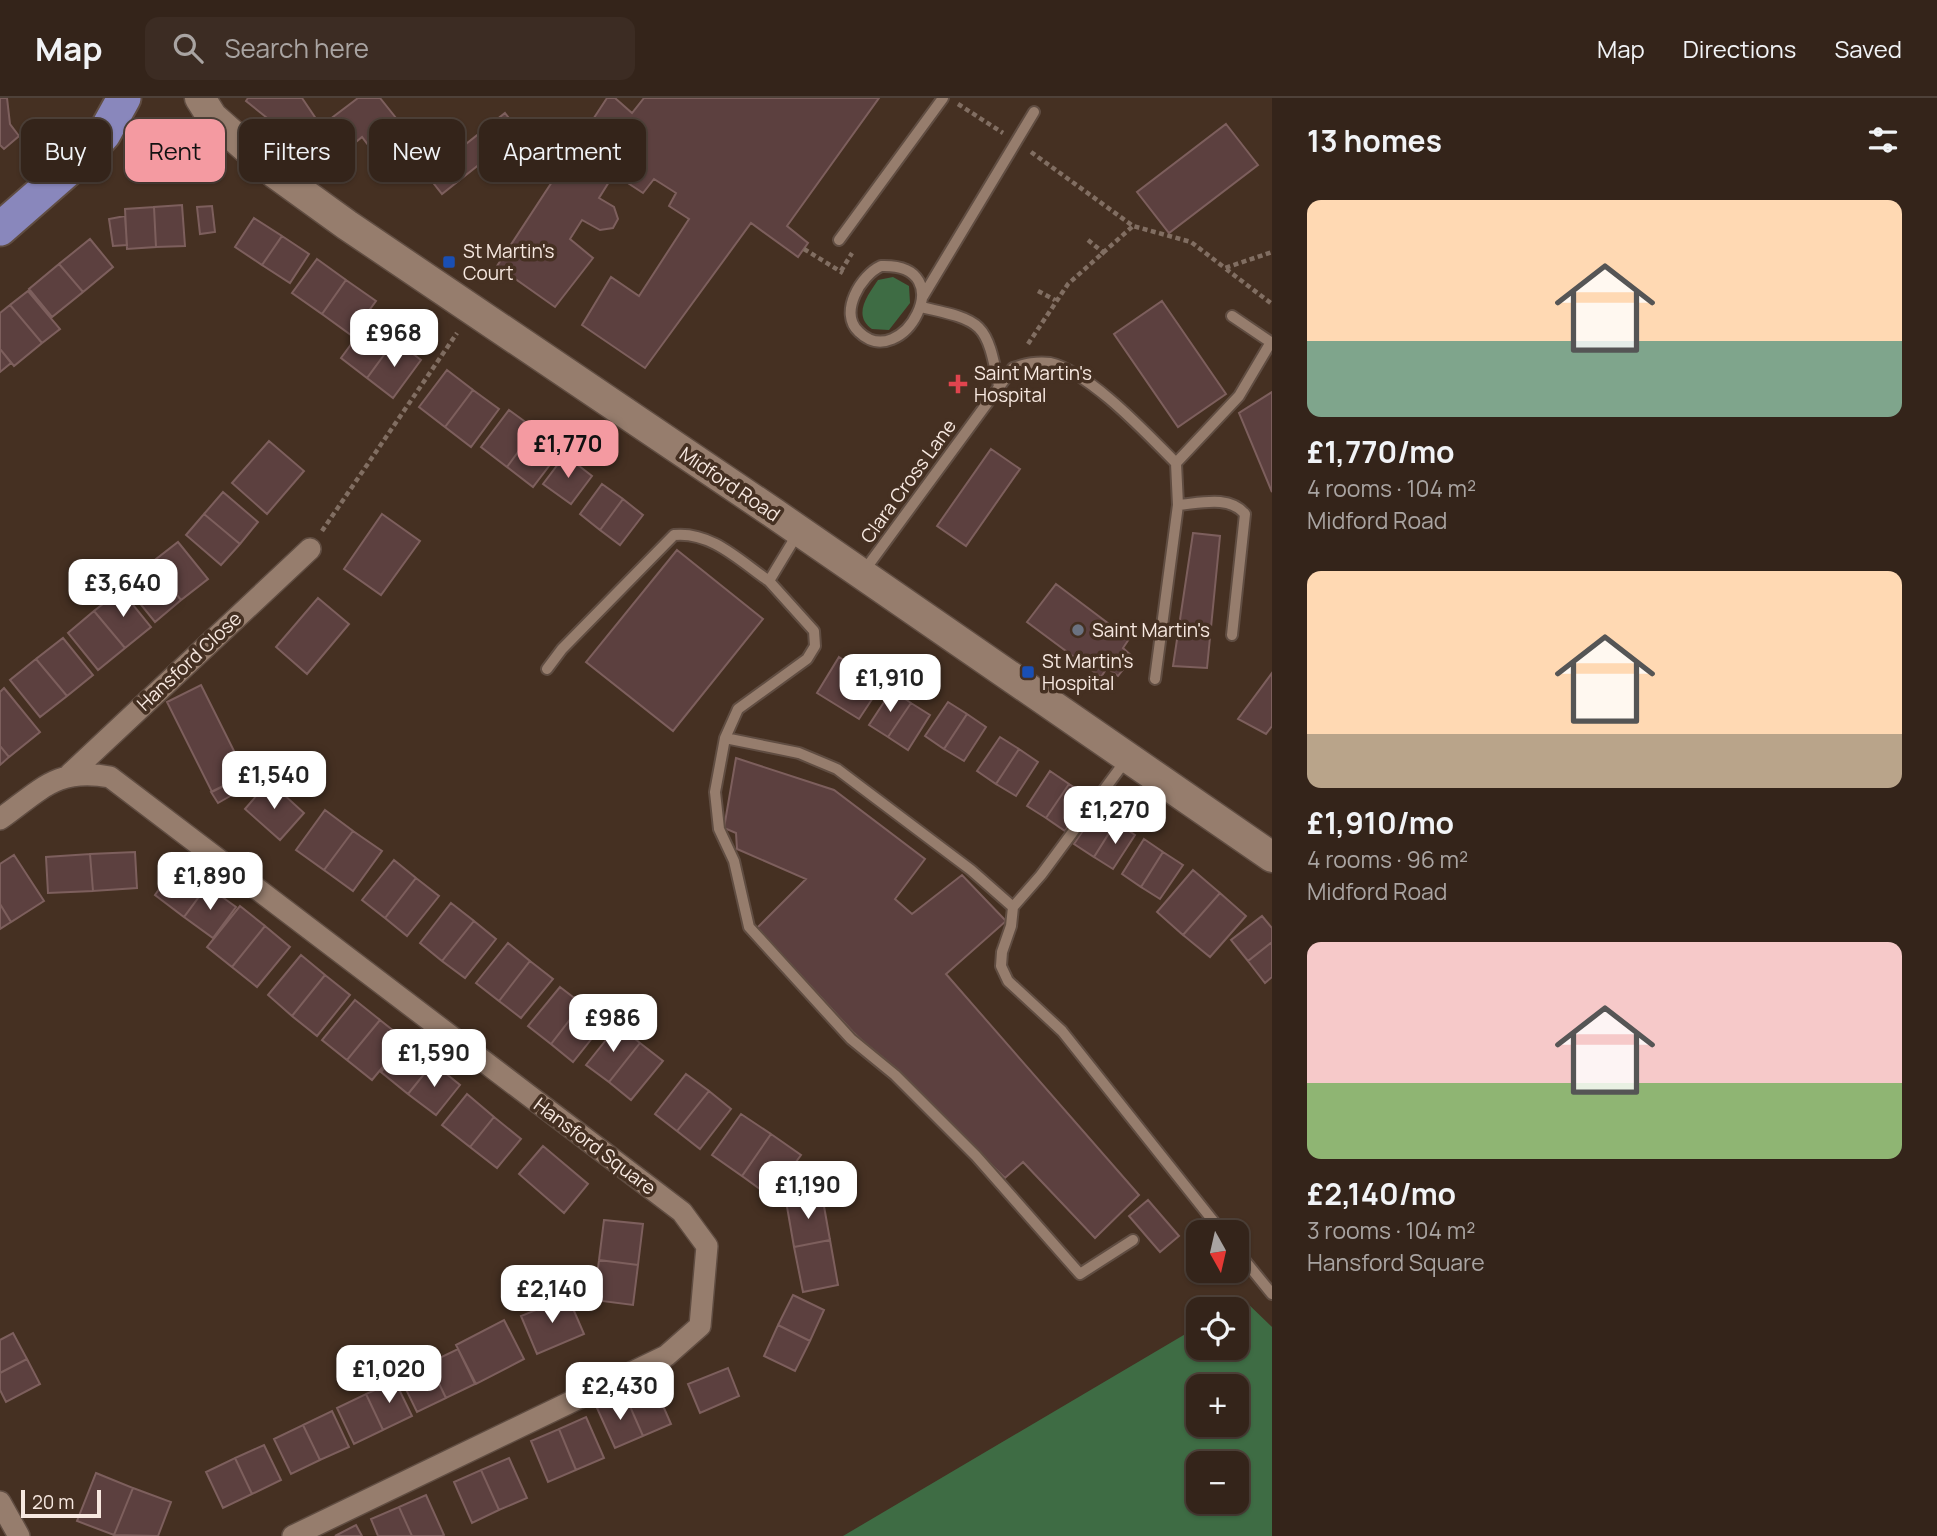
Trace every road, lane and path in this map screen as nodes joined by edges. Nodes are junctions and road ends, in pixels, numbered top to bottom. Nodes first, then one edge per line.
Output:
1 (124, 98) edge
2 (200, 98) edge
3 (947, 99) edge
4 (1034, 112) dead end
5 (1016, 141) junction
6 (1133, 226) junction
7 (0, 229) edge
8 (839, 240) dead end
9 (1087, 240) dead end
10 (804, 248) dead end
11 (1272, 252) edge
12 (1105, 254) junction
13 (1225, 268) junction
14 (862, 284) junction
15 (1038, 291) dead end
16 (1055, 300) junction
17 (922, 302) junction
18 (1272, 304) edge
19 (472, 311) junction
20 (1232, 316) dead end
21 (1272, 342) edge
22 (1013, 368) junction
23 (999, 386) junction
24 (1176, 463) junction
25 (1178, 505) junction
26 (800, 531) junction
27 (310, 549) joint
28 (862, 574) junction
29 (769, 581) junction
30 (1232, 635) dead end
31 (547, 669) dead end
32 (1155, 679) dead end
33 (724, 738) junction
34 (1128, 758) junction
35 (70, 774) junction
36 (0, 818) edge
37 (1272, 857) edge
38 (1013, 907) junction
39 (1212, 1220) edge
40 (1133, 1240) dead end
41 (1250, 1267) edge
42 (1272, 1294) edge
43 (0, 1502) edge
44 (19, 1536) edge
45 (293, 1536) edge

1 - 7 main road
2 - 19 main road, Midford Road
3 - 5 path
3 - 8 lane
4 - 5 lane
5 - 6 path
5 - 17 lane
6 - 12 path
6 - 13 path
9 - 12 path
10 - 14 path
11 - 13 path
12 - 16 path
13 - 18 path
14 - 17 lane
14 - 17 lane
15 - 16 path
16 - 22 path
17 - 23 lane
19 - 26 main road, Midford Road
19 - 27 path
20 - 21 lane
21 - 24 lane
22 - 23 lane, Clara Cross Lane
22 - 24 lane
23 - 28 lane, Clara Cross Lane
24 - 25 lane
25 - 30 lane
25 - 32 lane
26 - 28 main road, Midford Road
26 - 29 lane
27 - 35 street, Hansford Close
28 - 34 main road, Midford Road
29 - 31 lane
29 - 33 lane
33 - 38 lane
33 - 40 lane
34 - 37 main road, Midford Road
34 - 38 lane
35 - 36 street
35 - 45 street, Hansford Square
38 - 39 lane
41 - 42 lane
43 - 44 street

